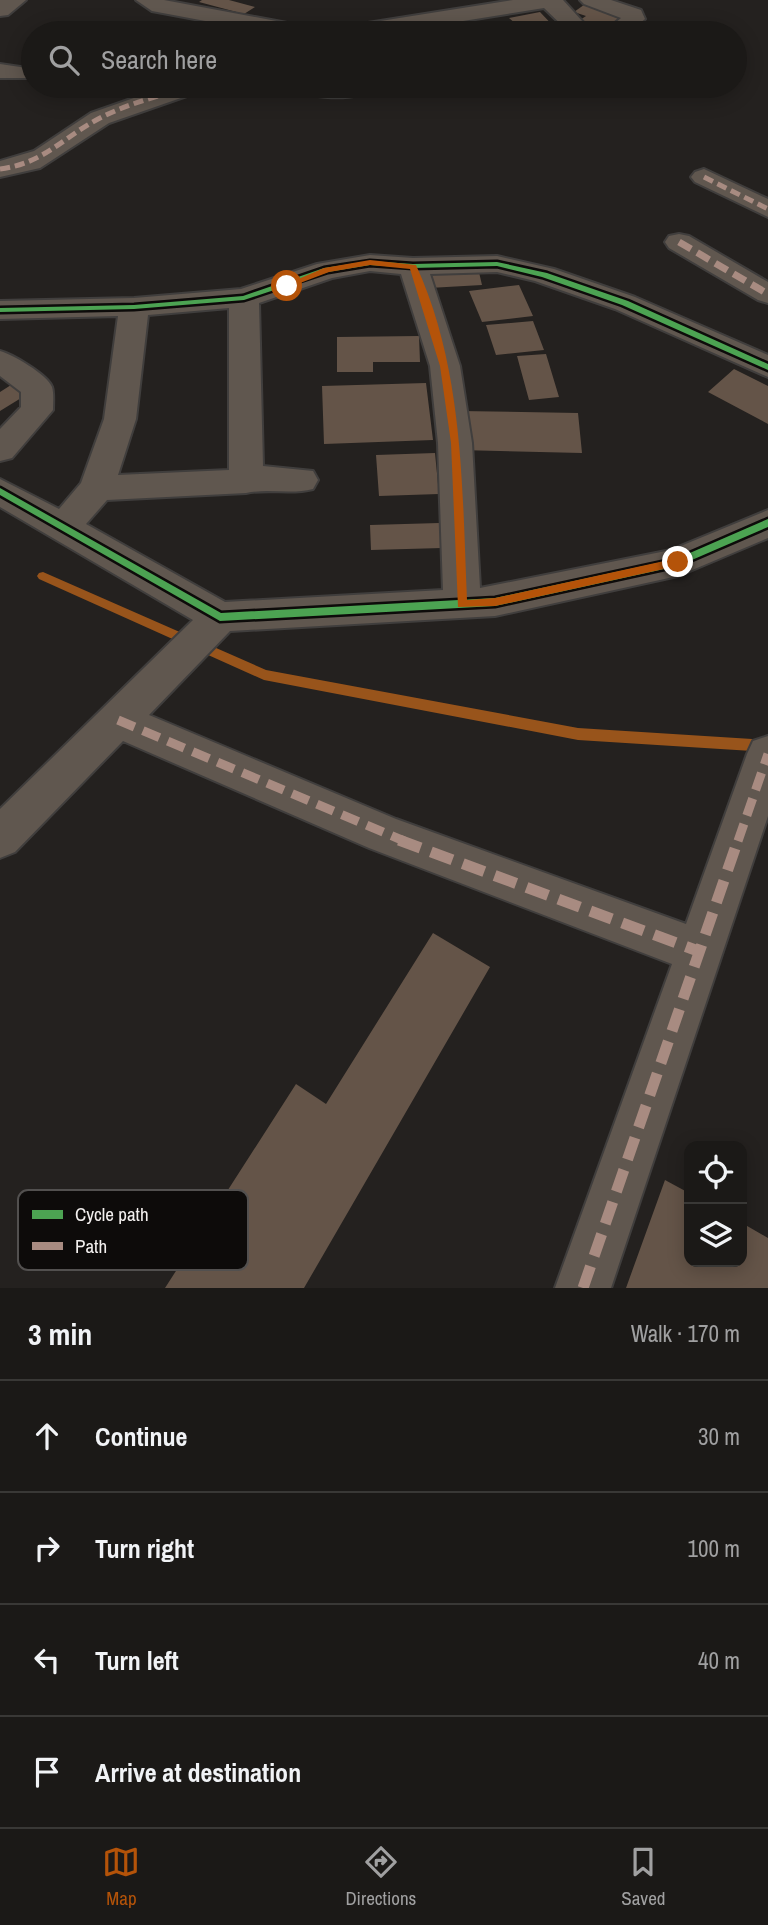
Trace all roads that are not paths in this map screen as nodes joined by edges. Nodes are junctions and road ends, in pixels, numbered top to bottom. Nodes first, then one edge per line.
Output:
1 (15, 0) edge
2 (591, 0) edge
3 (552, 4) edge
4 (281, 6) dead end
5 (0, 10) edge
6 (152, 10) edge
7 (486, 12) junction
8 (226, 21) edge
9 (259, 21) edge
10 (457, 21) edge
11 (496, 21) edge
12 (502, 21) edge
13 (563, 21) edge
14 (570, 21) edge
15 (631, 21) edge
16 (112, 98) edge
17 (152, 98) edge
18 (101, 118) junction
19 (0, 169) edge
20 (704, 177) dead end
21 (768, 209) edge
22 (679, 242) dead end
23 (413, 266) junction
24 (768, 294) edge
25 (244, 298) junction
26 (134, 307) junction
27 (0, 310) edge
28 (0, 361) edge
29 (768, 367) edge
30 (0, 450) edge
31 (301, 480) dead end
32 (246, 481) junction
33 (97, 488) junction
34 (0, 491) edge
35 (768, 523) edge
36 (64, 527) junction
37 (462, 604) junction
38 (220, 617) junction
39 (118, 720) junction
40 (768, 754) edge
41 (0, 838) edge
42 (698, 951) junction
43 (583, 1288) edge

1 - 5 street
2 - 15 street
3 - 7 street
3 - 12 street
3 - 13 street
3 - 14 street
4 - 9 street
6 - 8 street
7 - 10 street
7 - 11 street
16 - 18 street
17 - 18 street
18 - 19 street
20 - 21 street
22 - 24 street
23 - 25 street
23 - 29 street
23 - 37 street
25 - 26 street
25 - 32 street
26 - 27 street
26 - 33 street
28 - 30 street
31 - 32 street
32 - 33 street
33 - 36 street
34 - 36 street
35 - 37 street
36 - 38 street
37 - 38 street
38 - 39 street
39 - 41 street
39 - 42 street
40 - 42 street
42 - 43 street

